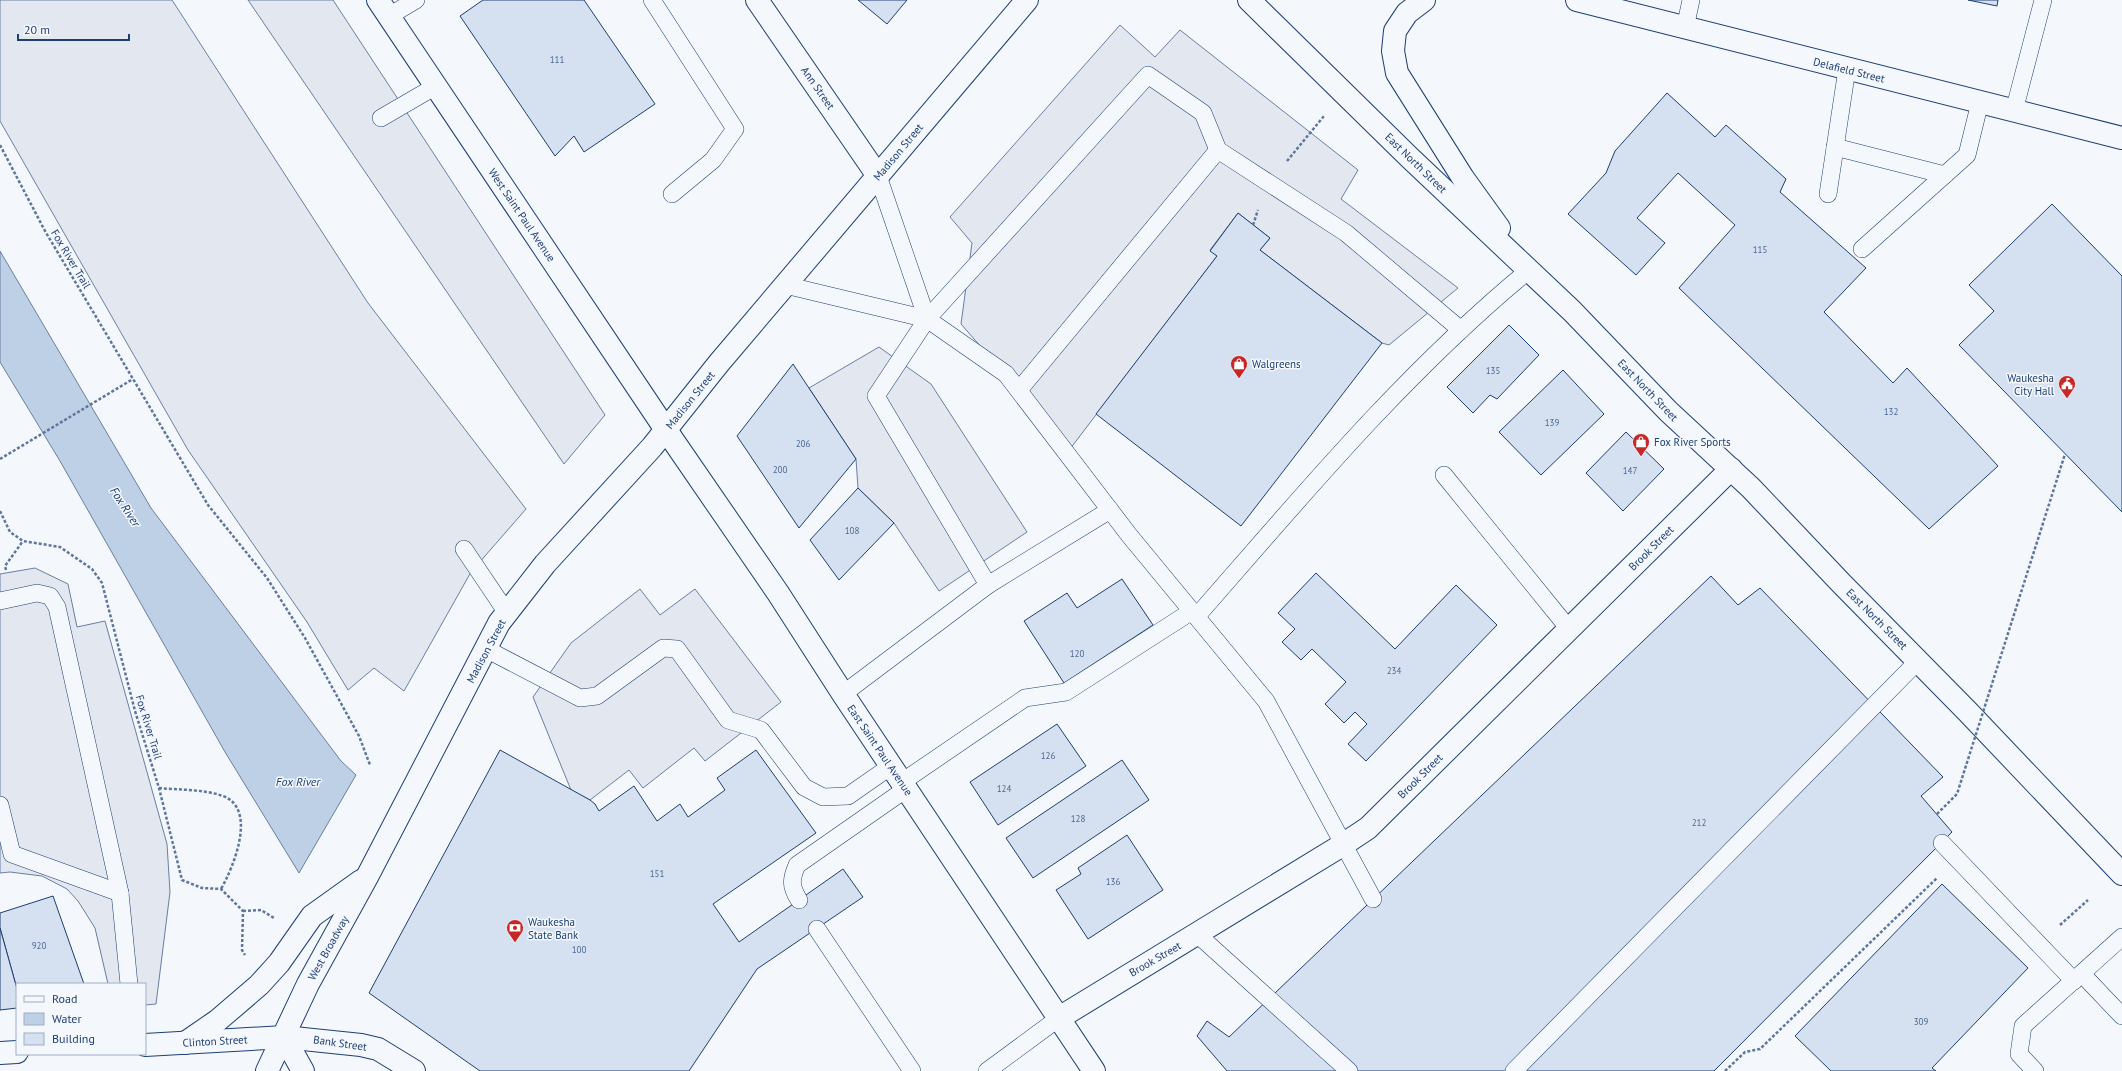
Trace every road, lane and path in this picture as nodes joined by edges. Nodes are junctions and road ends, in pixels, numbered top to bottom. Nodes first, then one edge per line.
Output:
1 (416, 0) edge
2 (652, 0) edge
3 (757, 0) edge
4 (1026, 0) edge
5 (1249, 0) edge
6 (1424, 0) edge
7 (1577, 0) edge
8 (1691, 0) edge
9 (2043, 0) edge
10 (384, 8) edge
11 (1685, 28) junction
12 (1847, 69) junction
13 (436, 86) junction
14 (1980, 102) junction
15 (2014, 111) junction
16 (381, 118) dead end
17 (2122, 138) edge
18 (0, 145) edge
19 (1836, 147) junction
20 (1218, 150) junction
21 (1945, 175) junction
22 (878, 176) junction
23 (672, 194) dead end
24 (1828, 194) dead end
25 (1862, 249) dead end
26 (1529, 270) junction
27 (785, 285) junction
28 (927, 319) junction
29 (1461, 330) junction
30 (134, 379) junction
31 (1019, 390) junction
32 (666, 430) junction
33 (2065, 454) dead end
34 (0, 459) edge
35 (1731, 469) junction
36 (1444, 475) dead end
37 (1110, 510) junction
38 (0, 511) edge
39 (464, 549) dead end
40 (988, 585) junction
41 (0, 601) edge
42 (507, 613) junction
43 (1194, 614) junction
44 (1569, 629) junction
45 (486, 649) junction
46 (1918, 661) junction
47 (843, 694) junction
48 (370, 766) dead end
49 (900, 779) junction
50 (159, 788) junction
51 (0, 805) edge
52 (1937, 814) dead end
53 (393, 827) joint
54 (1942, 843) dead end
55 (1344, 844) junction
56 (2122, 874) edge
57 (367, 877) junction
58 (1937, 878) dead end
59 (221, 889) junction
60 (120, 893) junction
61 (1374, 899) dead end
62 (799, 900) dead end
63 (2088, 900) dead end
64 (243, 911) junction
65 (279, 920) dead end
66 (817, 928) dead end
67 (1197, 934) junction
68 (2122, 937) edge
69 (2038, 944) junction
70 (248, 960) dead end
71 (2078, 977) junction
72 (129, 983) edge
73 (2122, 1016) edge
74 (1059, 1018) junction
75 (284, 1036) junction
76 (185, 1042) junction
77 (146, 1045) edge
78 (16, 1052) edge
79 (0, 1053) edge
80 (267, 1071) edge
81 (303, 1071) edge
82 (414, 1071) edge
83 (912, 1071) edge
84 (987, 1071) edge
85 (1094, 1071) edge
86 (1349, 1071) edge
87 (1514, 1071) edge
88 (1725, 1071) edge
89 (2035, 1071) edge

1 - 10 lane
2 - 23 lane
3 - 22 main road, Ann Street
4 - 22 main road, Madison Street
5 - 26 main road, East North Street
6 - 26 main road
7 - 11 main road, Delafield Street
8 - 11 lane
9 - 15 lane
10 - 13 main road, West Saint Paul Avenue
11 - 12 main road, Delafield Street
12 - 14 main road, Delafield Street
12 - 19 lane
13 - 16 lane
13 - 32 main road, West Saint Paul Avenue
14 - 15 main road, Delafield Street
14 - 21 lane
15 - 17 main road, Delafield Street
18 - 30 path, Fox River Trail
19 - 21 lane
19 - 24 lane
20 - 28 lane
20 - 29 lane
20 - 31 lane
21 - 25 lane
22 - 27 main road, Madison Street
22 - 28 lane
26 - 29 lane
26 - 35 main road, East North Street
27 - 28 lane
27 - 32 main road, Madison Street
28 - 31 lane
28 - 40 lane
29 - 43 lane
30 - 34 path
30 - 48 path, Fox River Trail
31 - 37 lane
32 - 42 main road, Madison Street
32 - 47 main road, East Saint Paul Avenue
33 - 52 path, bridge
35 - 44 main road, Brook Street
35 - 46 main road, East North Street
36 - 44 lane
37 - 40 lane
37 - 43 lane
38 - 50 path, Fox River Trail
39 - 42 lane
40 - 47 lane
41 - 60 lane
42 - 45 main road, Madison Street
43 - 49 lane
43 - 55 lane
44 - 55 main road, Brook Street
45 - 49 lane
45 - 53 main road, Madison Street
46 - 56 main road, East North Street
46 - 87 lane
47 - 49 main road, East Saint Paul Avenue
49 - 62 lane
49 - 74 main road, East Saint Paul Avenue
50 - 59 path, Fox River Trail
50 - 59 path
51 - 60 lane
53 - 57 main road, West Broadway
54 - 69 lane
55 - 61 lane
55 - 67 main road, Brook Street
57 - 75 main road, West Broadway
57 - 76 main road
58 - 88 path
59 - 64 path
60 - 72 lane
63 - 69 path
64 - 65 path
64 - 70 path
66 - 83 lane
67 - 74 main road, Brook Street
67 - 86 lane
68 - 71 lane
69 - 71 lane
71 - 73 lane
71 - 89 lane
74 - 84 lane
74 - 85 main road, East Saint Paul Avenue
75 - 76 main road, Clinton Street
75 - 80 main road, West Broadway
75 - 81 main road
75 - 82 main road, Bank Street
76 - 77 main road, Clinton Street
78 - 79 main road

